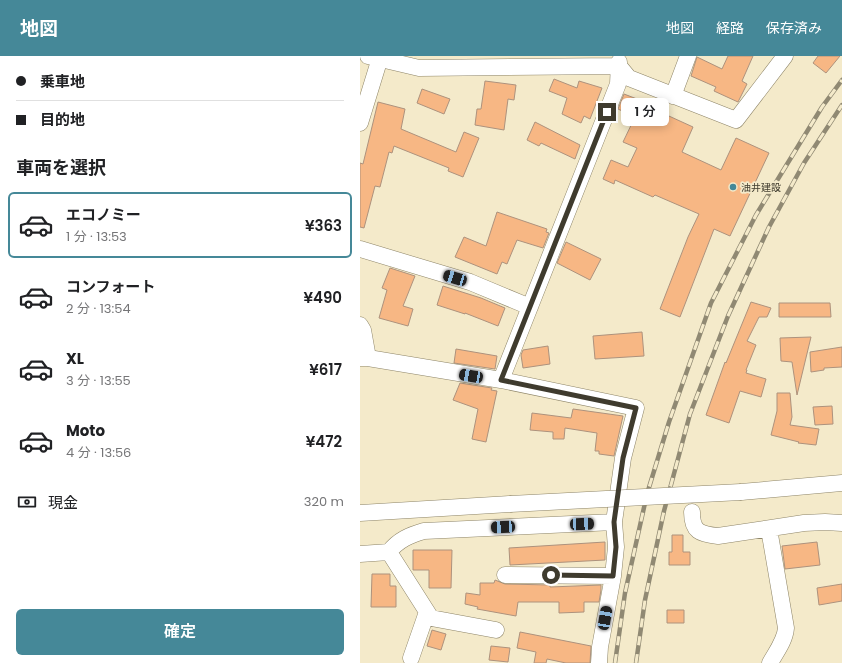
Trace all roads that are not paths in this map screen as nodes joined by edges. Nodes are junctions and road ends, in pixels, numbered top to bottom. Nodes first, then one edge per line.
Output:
1 (688, 56) edge
2 (785, 56) edge
3 (374, 57) edge
4 (496, 61) edge
5 (619, 61) edge
6 (673, 96) junction
7 (360, 123) edge
8 (360, 249) edge
9 (530, 308) junction
10 (360, 325) edge
11 (364, 358) edge
12 (501, 380) junction
13 (842, 483) edge
14 (692, 512) dead end
15 (360, 513) edge
16 (614, 522) junction
17 (842, 523) edge
18 (769, 529) junction
19 (389, 552) junction
20 (360, 554) edge
21 (505, 575) dead end
22 (613, 576) junction
23 (427, 612) junction
24 (496, 630) dead end
25 (411, 658) dead end
26 (599, 663) edge
27 (770, 663) edge

1 - 6 street
2 - 6 street
3 - 4 street
3 - 7 street
4 - 5 street
5 - 6 street
5 - 9 street
8 - 9 street
9 - 12 street
10 - 11 street
11 - 12 street
12 - 16 street
13 - 15 street, bridge
14 - 18 street
16 - 19 street
16 - 22 street
17 - 18 street
18 - 27 street
19 - 20 street
19 - 23 street
21 - 22 street
22 - 26 street
23 - 24 street
23 - 25 street

